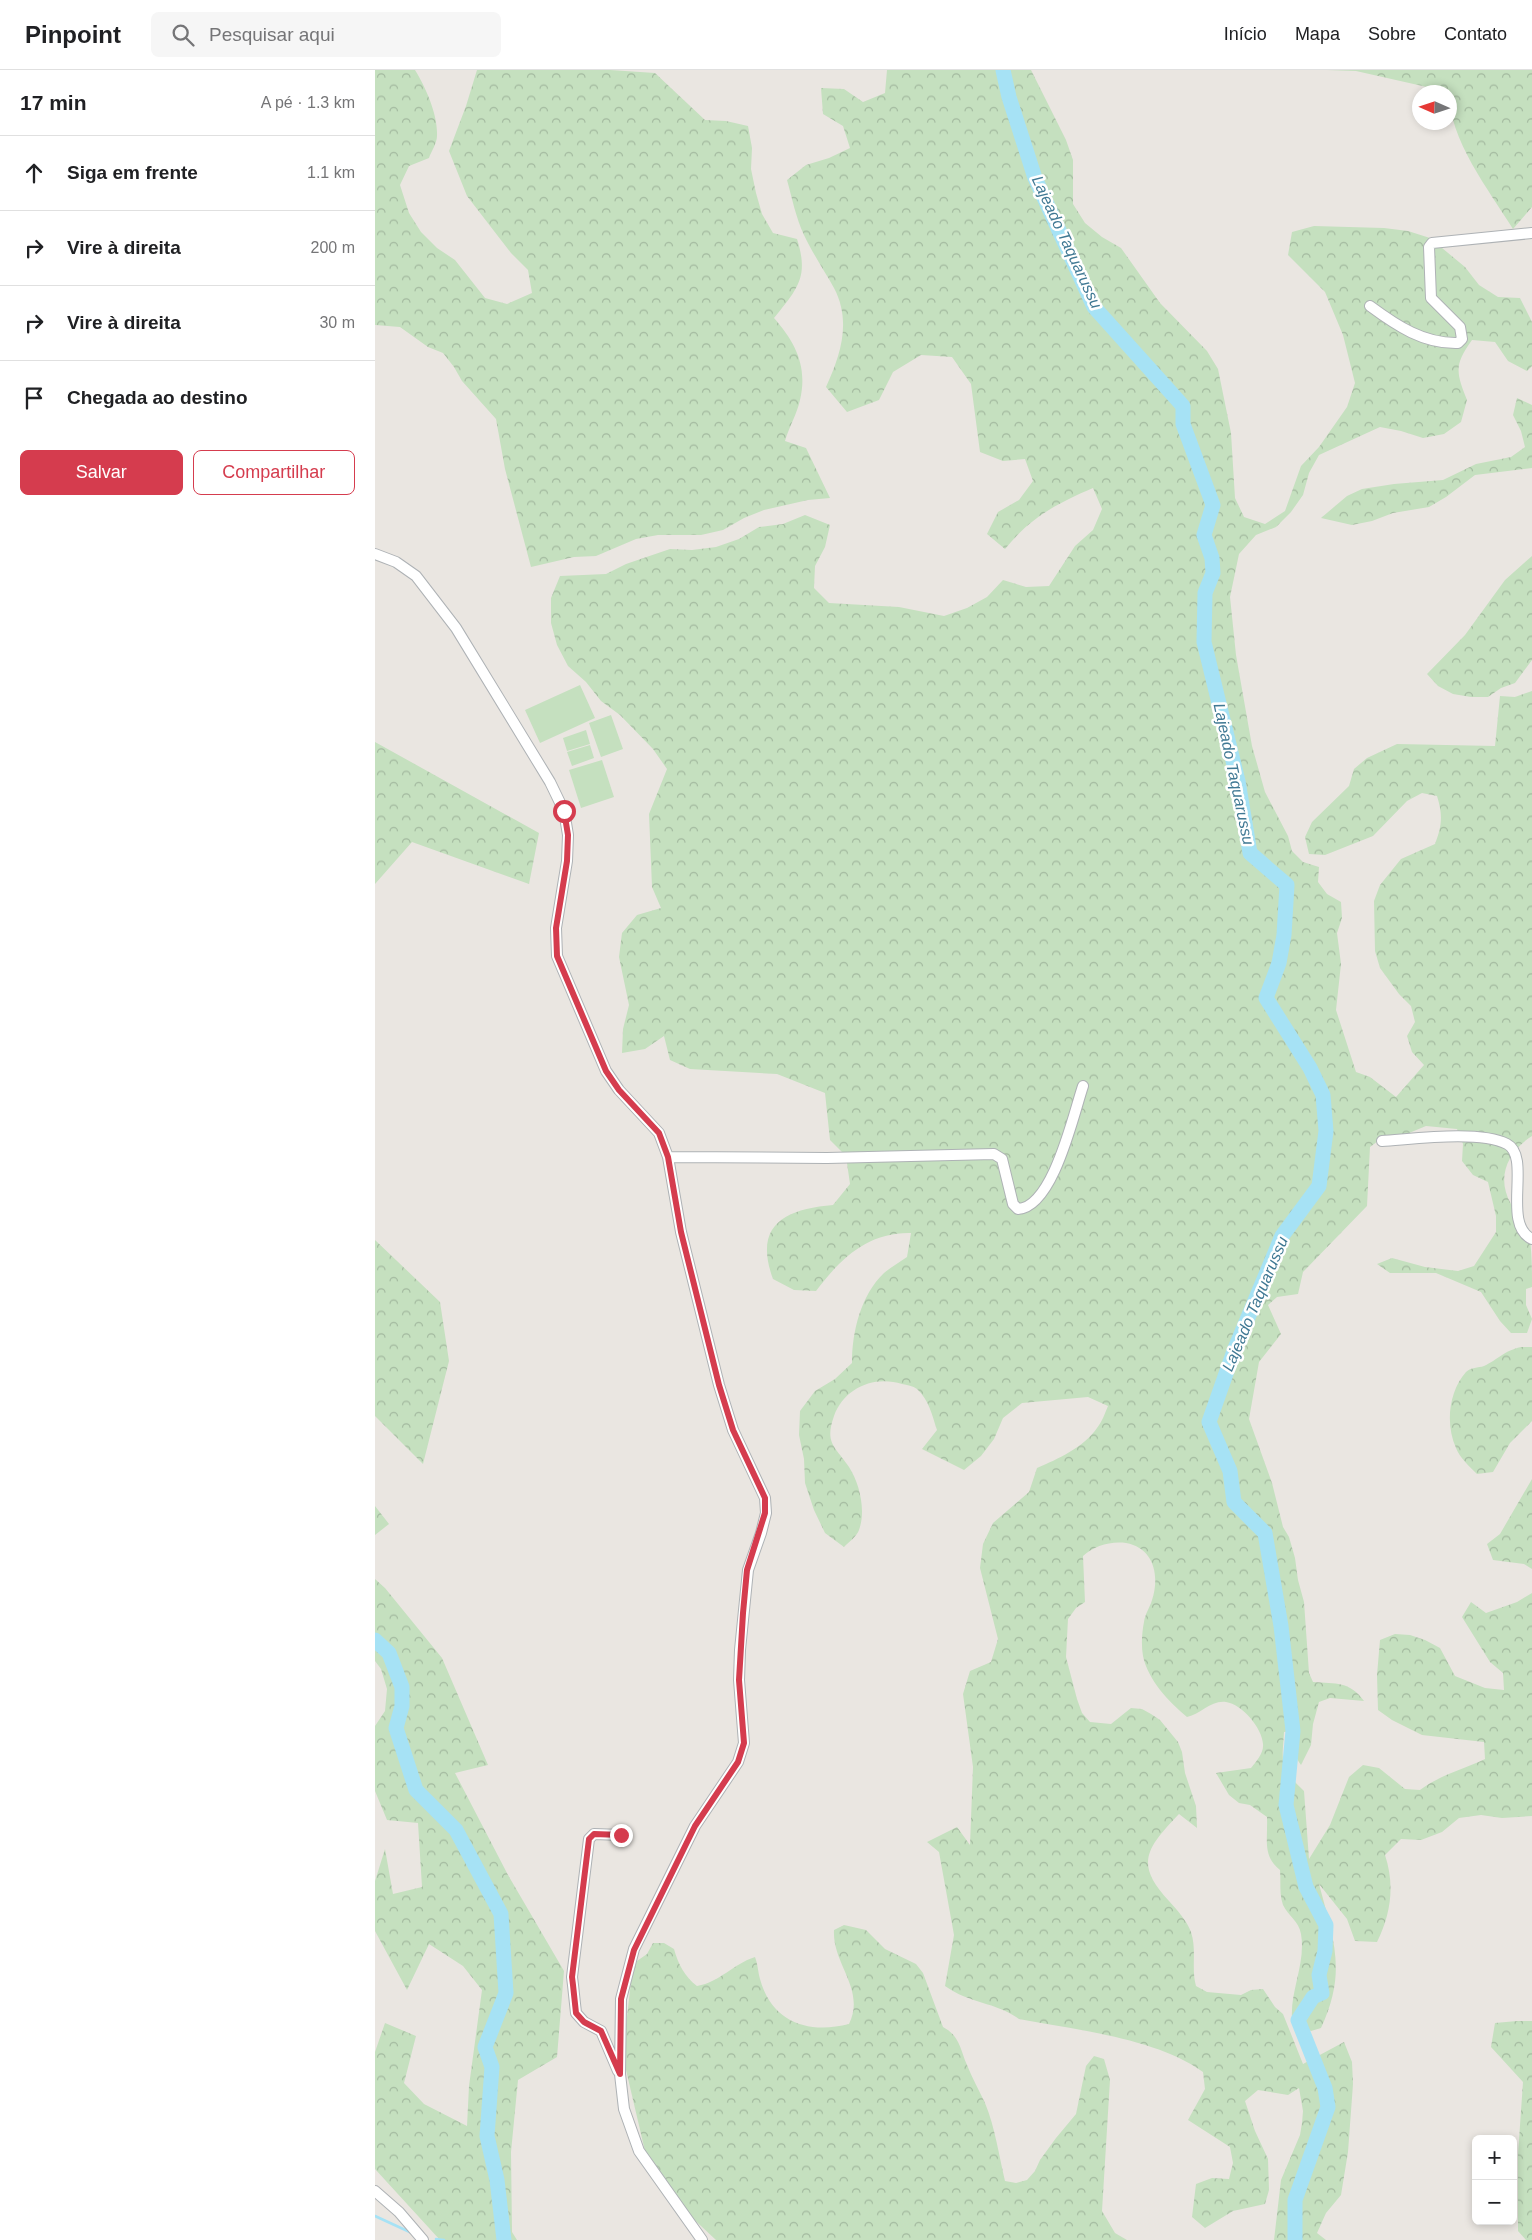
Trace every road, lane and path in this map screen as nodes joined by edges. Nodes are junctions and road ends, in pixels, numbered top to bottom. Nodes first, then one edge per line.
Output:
1 (1532, 233) edge
2 (1370, 306) dead end
3 (375, 554) edge
4 (1083, 1086) dead end
5 (1382, 1141) dead end
6 (668, 1157) junction
7 (1532, 1239) edge
8 (621, 1835) dead end
9 (620, 2074) junction
10 (375, 2191) edge
11 (423, 2240) edge
12 (702, 2240) edge

1 - 2 street
3 - 6 street
4 - 6 street
5 - 7 street
6 - 9 street
8 - 9 street
9 - 12 street
10 - 11 street

